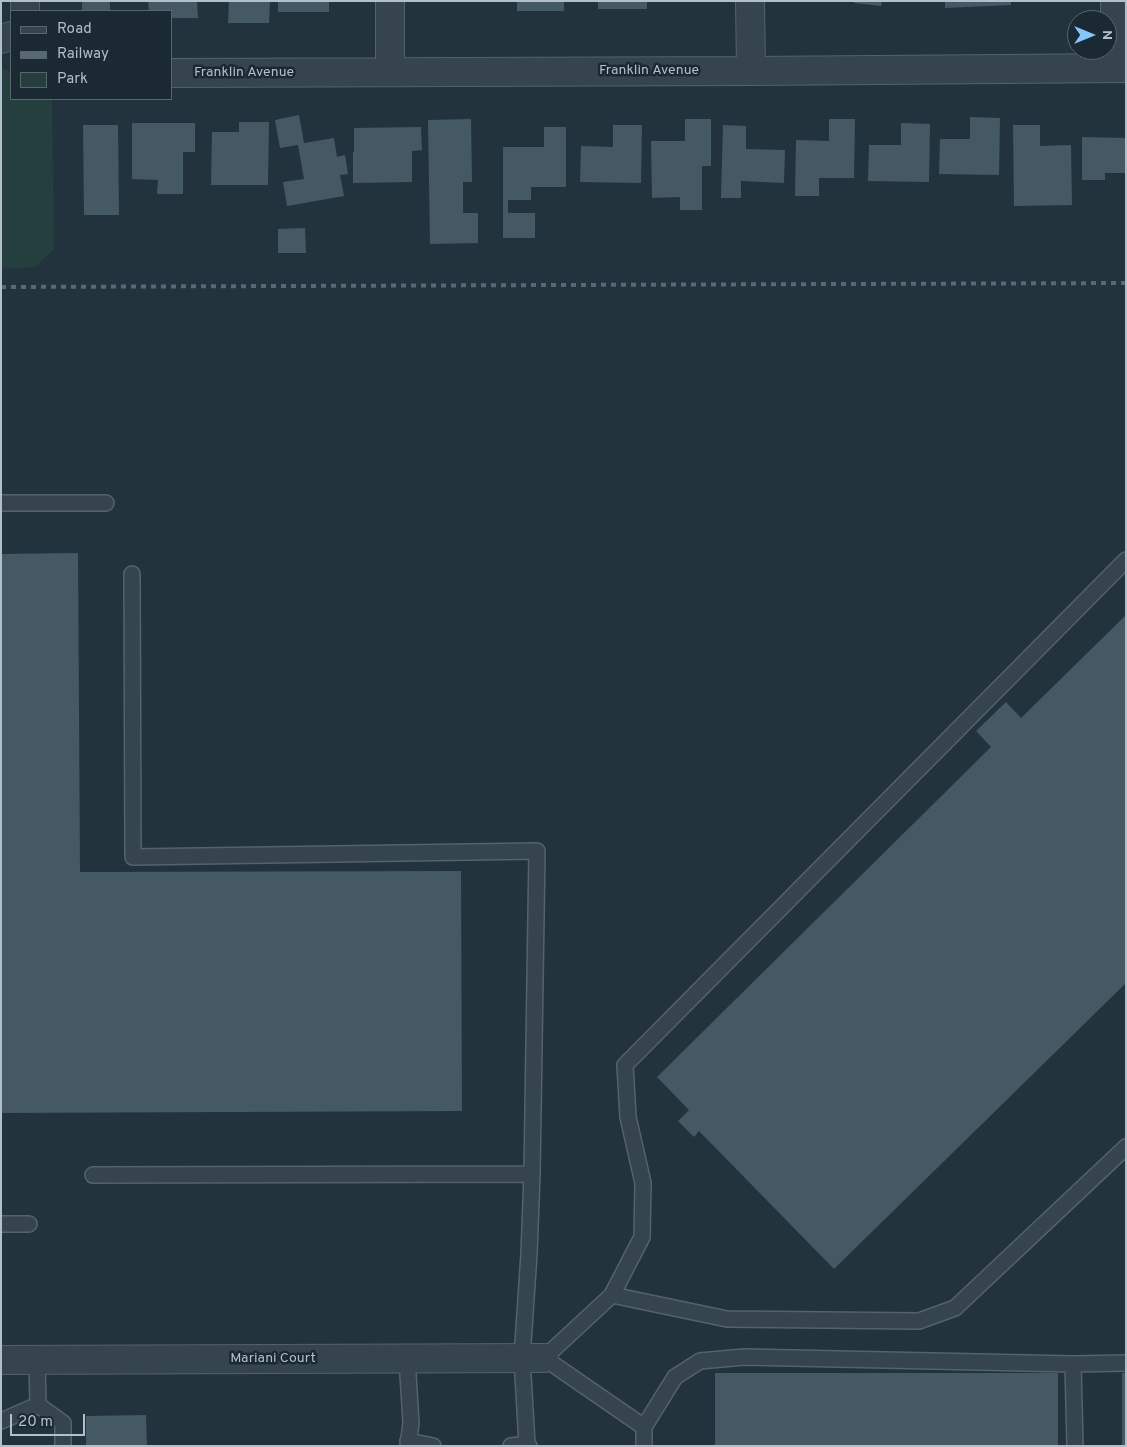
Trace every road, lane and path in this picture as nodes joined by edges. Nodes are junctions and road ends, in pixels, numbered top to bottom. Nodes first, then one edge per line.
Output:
1 (390, 1) edge
2 (750, 1) edge
3 (1115, 1) edge
4 (1120, 68) edge
5 (750, 71) junction
6 (390, 72) junction
7 (172, 73) edge
8 (1, 503) edge
9 (106, 503) dead end
10 (1126, 560) edge
11 (132, 574) dead end
12 (1126, 1146) edge
13 (532, 1174) junction
14 (93, 1175) dead end
15 (1, 1224) edge
16 (29, 1224) dead end
17 (612, 1294) junction
18 (407, 1358) junction
19 (533, 1358) junction
20 (1, 1360) edge
21 (37, 1360) junction
22 (1126, 1363) edge
23 (1073, 1364) junction
24 (38, 1405) junction
25 (1, 1421) edge
26 (644, 1427) junction
27 (408, 1443) edge
28 (528, 1445) edge
29 (63, 1446) edge
30 (434, 1446) edge
31 (511, 1446) edge
32 (644, 1446) edge
33 (1075, 1446) edge

1 - 6 street
2 - 5 street
3 - 4 street
4 - 5 street, Franklin Avenue
5 - 6 street, Franklin Avenue
6 - 7 street, Franklin Avenue
8 - 9 lane
10 - 17 lane
11 - 13 lane
12 - 17 lane
13 - 14 lane
13 - 19 lane
15 - 16 lane
17 - 19 lane
18 - 19 street, Mariani Court
18 - 21 street, Mariani Court
18 - 27 lane
19 - 26 lane
19 - 28 lane
20 - 21 street, Mariani Court
21 - 24 lane
22 - 23 lane
23 - 26 lane
23 - 33 lane
24 - 25 lane
24 - 29 lane
26 - 32 lane
27 - 30 lane
28 - 31 lane

